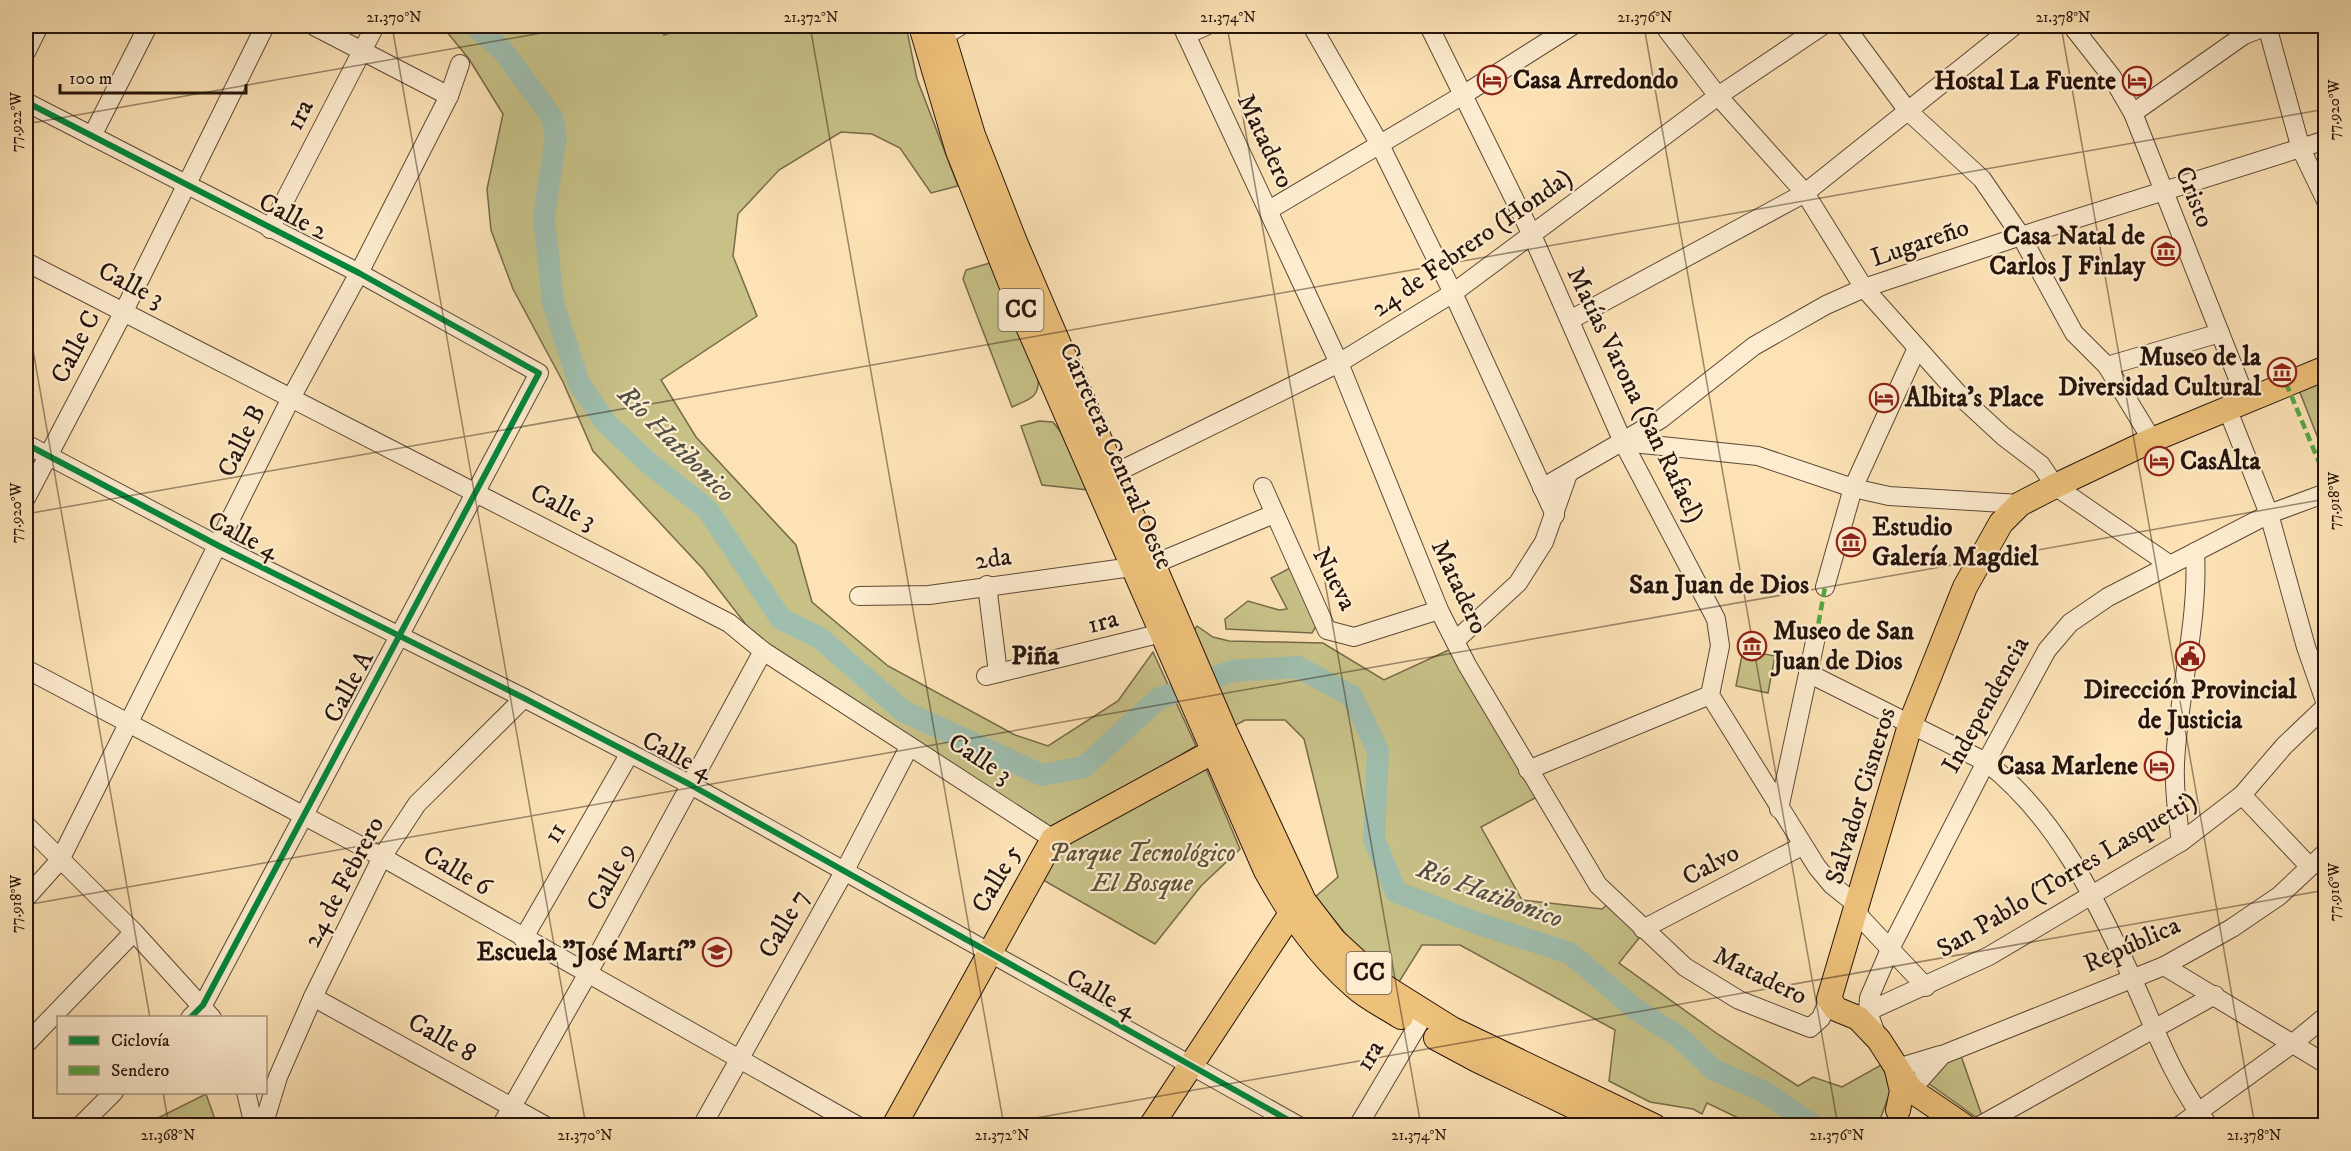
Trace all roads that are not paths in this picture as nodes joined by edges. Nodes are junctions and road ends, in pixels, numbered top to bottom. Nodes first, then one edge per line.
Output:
1 (39, 26) edge
2 (148, 26) edge
3 (265, 26) edge
4 (314, 26) edge
5 (375, 26) edge
6 (1206, 26) edge
7 (1312, 26) edge
8 (1430, 26) edge
9 (1572, 26) edge
10 (1664, 26) edge
11 (1822, 26) edge
12 (1845, 26) edge
13 (2014, 26) edge
14 (2072, 26) edge
15 (2267, 26) edge
16 (1184, 30) edge
17 (938, 32) edge
18 (362, 51) junction
19 (26, 52) edge
20 (460, 64) dead end
21 (1463, 95) junction
22 (449, 96) junction
23 (1718, 96) junction
24 (26, 102) edge
25 (1908, 111) junction
26 (2133, 113) junction
27 (92, 136) junction
28 (2325, 140) edge
29 (1379, 143) junction
30 (2301, 149) junction
31 (186, 184) junction
32 (2166, 192) junction
33 (1805, 193) junction
34 (2325, 201) edge
35 (1269, 210) junction
36 (270, 229) junction
37 (1532, 235) junction
38 (2021, 236) junction
39 (26, 262) edge
40 (359, 273) junction
41 (1864, 288) junction
42 (1453, 293) junction
43 (123, 313) junction
44 (1570, 320) junction
45 (2220, 333) junction
46 (1917, 348) junction
47 (1339, 363) junction
48 (2107, 366) junction
49 (2325, 368) edge
50 (539, 373) joint
51 (291, 398) junction
52 (2236, 404) junction
53 (2152, 440) junction
54 (1623, 442) junction
55 (26, 444) edge
56 (49, 456) junction
57 (1569, 474) junction
58 (1105, 478) junction
59 (2055, 486) junction
60 (1263, 487) dead end
61 (1542, 488) junction
62 (1853, 488) junction
63 (2325, 493) edge
64 (475, 494) junction
65 (26, 498) edge
66 (2020, 504) junction
67 (1274, 514) junction
68 (2270, 514) junction
69 (1555, 515) junction
70 (219, 546) junction
71 (2195, 552) junction
72 (1144, 565) junction
73 (2170, 565) junction
74 (987, 585) junction
75 (1825, 587) dead end
76 (859, 596) dead end
77 (1439, 610) junction
78 (398, 635) junction
79 (1171, 635) junction
80 (1816, 638) dead end
81 (1455, 641) junction
82 (762, 651) junction
83 (26, 669) edge
84 (1808, 673) junction
85 (1710, 695) junction
86 (524, 698) junction
87 (2325, 705) edge
88 (130, 722) junction
89 (1911, 722) junction
90 (1218, 740) junction
91 (909, 747) junction
92 (630, 753) junction
93 (1986, 762) junction
94 (1528, 770) junction
95 (689, 784) junction
96 (2242, 795) junction
97 (1779, 809) junction
98 (303, 815) junction
99 (26, 825) edge
100 (1053, 839) junction
101 (2181, 842) junction
102 (1802, 846) junction
103 (2325, 852) edge
104 (382, 857) junction
105 (60, 860) junction
106 (2310, 867) junction
107 (844, 872) junction
108 (2091, 895) junction
109 (26, 898) edge
110 (1856, 905) junction
111 (1290, 915) junction
112 (1643, 930) junction
113 (134, 932) junction
114 (523, 939) junction
115 (1891, 947) junction
116 (987, 954) junction
117 (2164, 966) junction
118 (587, 975) junction
119 (2132, 978) junction
120 (1926, 987) junction
121 (2215, 995) junction
122 (313, 997) junction
123 (1829, 999) junction
124 (202, 1013) edge
125 (1860, 1014) junction
126 (2325, 1016) edge
127 (1421, 1020) junction
128 (2155, 1030) junction
129 (26, 1044) edge
130 (2292, 1044) junction
131 (1941, 1055) junction
132 (738, 1058) junction
133 (2325, 1064) edge
134 (1190, 1065) junction
135 (1897, 1068) junction
136 (272, 1075) edge
137 (1911, 1089) junction
138 (112, 1094) edge
139 (246, 1094) edge
140 (513, 1106) junction
141 (1597, 1118) edge
142 (1895, 1118) edge
143 (2203, 1118) edge
144 (80, 1125) edge
145 (254, 1125) edge
146 (264, 1125) edge
147 (501, 1125) edge
148 (546, 1125) edge
149 (702, 1125) edge
150 (858, 1125) edge
151 (894, 1125) edge
152 (1151, 1125) edge
153 (1299, 1125) edge
154 (1358, 1125) edge
155 (1654, 1125) edge
156 (1964, 1125) edge
157 (1979, 1125) edge
158 (2179, 1125) edge

1 - 19 street
2 - 27 street
3 - 31 street, Calle C
4 - 18 street
5 - 18 street, 1ra
6 - 16 street
7 - 29 street
8 - 21 street, Matías Varona (San Rafael)
9 - 21 street
10 - 23 street
11 - 23 street, 24 de Febrero (Honda)
12 - 25 street
13 - 25 street
14 - 26 street, Cristo
15 - 26 street
15 - 30 street
16 - 35 street, Matadero
17 - 58 main road, Carretera Central Oeste / CC
18 - 22 street
18 - 36 street, 1ra
20 - 22 street, Calle B
21 - 29 street
21 - 37 street, Matías Varona (San Rafael)
22 - 40 street, Calle B
23 - 33 street
23 - 37 street, 24 de Febrero (Honda)
24 - 27 street, Calle 2
25 - 33 street
25 - 38 street
26 - 32 street, Cristo
27 - 31 street, Calle 2
28 - 30 street, Lugareño
29 - 35 street
29 - 42 street
30 - 32 street, Lugareño
30 - 34 street
31 - 36 street, Calle 2
31 - 43 street, Calle C
32 - 38 street, Lugareño
32 - 45 street, Cristo
33 - 41 street
33 - 44 street
35 - 47 street, Matadero
36 - 40 street, Calle 2
37 - 42 street, 24 de Febrero (Honda)
37 - 44 street, Matías Varona (San Rafael)
38 - 41 street, Lugareño
38 - 48 street
39 - 43 street, Calle 3
40 - 50 street, Calle 2
40 - 51 street, Calle B
41 - 46 street
41 - 54 street, Lugareño
42 - 47 street, 24 de Febrero (Honda)
42 - 61 street
43 - 51 street, Calle 3
43 - 56 street, Calle C
44 - 54 street, Matías Varona (San Rafael)
45 - 48 street
45 - 52 street, Cristo
46 - 59 street
46 - 62 street
47 - 58 street, 24 de Febrero (Honda)
47 - 77 street, Matadero
48 - 53 street
49 - 52 main road, Salvador Cisneros
50 - 64 street, Calle A
51 - 64 street, Calle 3
51 - 70 street, Calle B
52 - 53 main road, Salvador Cisneros
52 - 68 street, Cristo
53 - 59 main road, Salvador Cisneros
54 - 57 street, Lugareño
54 - 62 street
54 - 85 street, Matías Varona (San Rafael)
55 - 56 street, Calle 4
56 - 65 street, Calle C
56 - 70 street, Calle 4
57 - 61 street, Lugareño
57 - 69 street
58 - 72 main road, Carretera Central Oeste / CC
59 - 66 main road, Salvador Cisneros
59 - 73 street
60 - 67 street, Nueva
61 - 69 street
62 - 66 street
62 - 75 street
63 - 68 street, Independencia
64 - 78 street, Calle A
64 - 82 street, Calle 3
66 - 89 main road, Salvador Cisneros
67 - 72 street
67 - 77 street, Nueva
68 - 71 street, Independencia
68 - 87 street, Cristo
69 - 81 street
70 - 78 street, Calle 4
70 - 88 street, Calle B
71 - 73 street, Independencia
71 - 101 street
72 - 74 street, 2da
72 - 79 main road, Carretera Central Oeste / CC
73 - 93 street, Independencia
74 - 76 street, 2da
74 - 79 street, 1ra
77 - 81 street, Matadero
78 - 86 street, Calle 4
78 - 98 street, Calle A
79 - 90 main road, Carretera Central Oeste / CC
80 - 84 street
81 - 94 street, Matadero
82 - 91 street, Calle 3
82 - 95 street, Calle 9
83 - 88 street, Calle 6
84 - 89 street
84 - 97 street
85 - 94 street
85 - 97 street
86 - 92 street, Calle 4
86 - 104 street, 24 de Febrero
87 - 96 street, San Pablo (Torres Lasquetti)
88 - 98 street, Calle 6
88 - 105 street, Calle B
89 - 93 street
89 - 110 main road, Salvador Cisneros
90 - 100 main road, Calle 5
90 - 111 main road, CC
90 - 127 main road, Carretera Central Oeste / CC
91 - 100 street, Calle 3
91 - 107 street, Calle 7
92 - 95 street, Calle 4
92 - 114 street, 11
93 - 108 street
93 - 115 street, Independencia
94 - 112 street, Matadero
95 - 107 street, Calle 4
95 - 118 street, Calle 9
96 - 101 street, San Pablo (Torres Lasquetti)
96 - 106 street
97 - 102 street
98 - 104 street, Calle 6
98 - 124 street, Calle A
99 - 105 street
100 - 116 main road, Calle 5
101 - 108 street, San Pablo (Torres Lasquetti)
102 - 110 street
102 - 112 street, Calvo
103 - 106 street, República
104 - 114 street, Calle 6
104 - 122 street, 24 de Febrero
105 - 109 street, Calle B
105 - 113 street
106 - 117 street, República
107 - 116 street, Calle 4
107 - 132 street, Calle 7
108 - 119 street
108 - 120 street, San Pablo (Torres Lasquetti)
110 - 115 street
110 - 123 main road, Salvador Cisneros
111 - 127 main road, Carretera Central Oeste / CC
111 - 134 main road
112 - 123 street, Matadero
113 - 124 street
113 - 129 street
114 - 118 street, Calle 6
115 - 120 street
115 - 125 street, Independencia
116 - 134 street, Calle 4
116 - 151 main road, Calle 5
117 - 119 street, República
117 - 121 street
118 - 132 street, Calle 6
118 - 140 street, Calle 9
119 - 128 street
119 - 131 street, República
120 - 125 street, San Pablo (Torres Lasquetti)
121 - 128 street
121 - 130 street
122 - 136 street, 24 de Febrero
122 - 140 street, Calle 8
123 - 125 main road
125 - 135 main road
126 - 130 street
127 - 141 main road, Carretera Central Oeste / CC
127 - 154 street, 1ra
128 - 143 street
128 - 157 street
130 - 133 street
130 - 143 street
131 - 135 street, República
131 - 137 street, República
132 - 149 street, Calle 7
132 - 150 street, Calle 6
134 - 152 main road
134 - 153 street, Calle 4
135 - 137 main road
135 - 142 main road
136 - 146 street, 24 de Febrero
137 - 142 main road, República
137 - 156 main road
138 - 144 street
139 - 145 street
140 - 147 street, Calle 9
140 - 148 street, Calle 8
141 - 155 main road, CC
143 - 158 street

